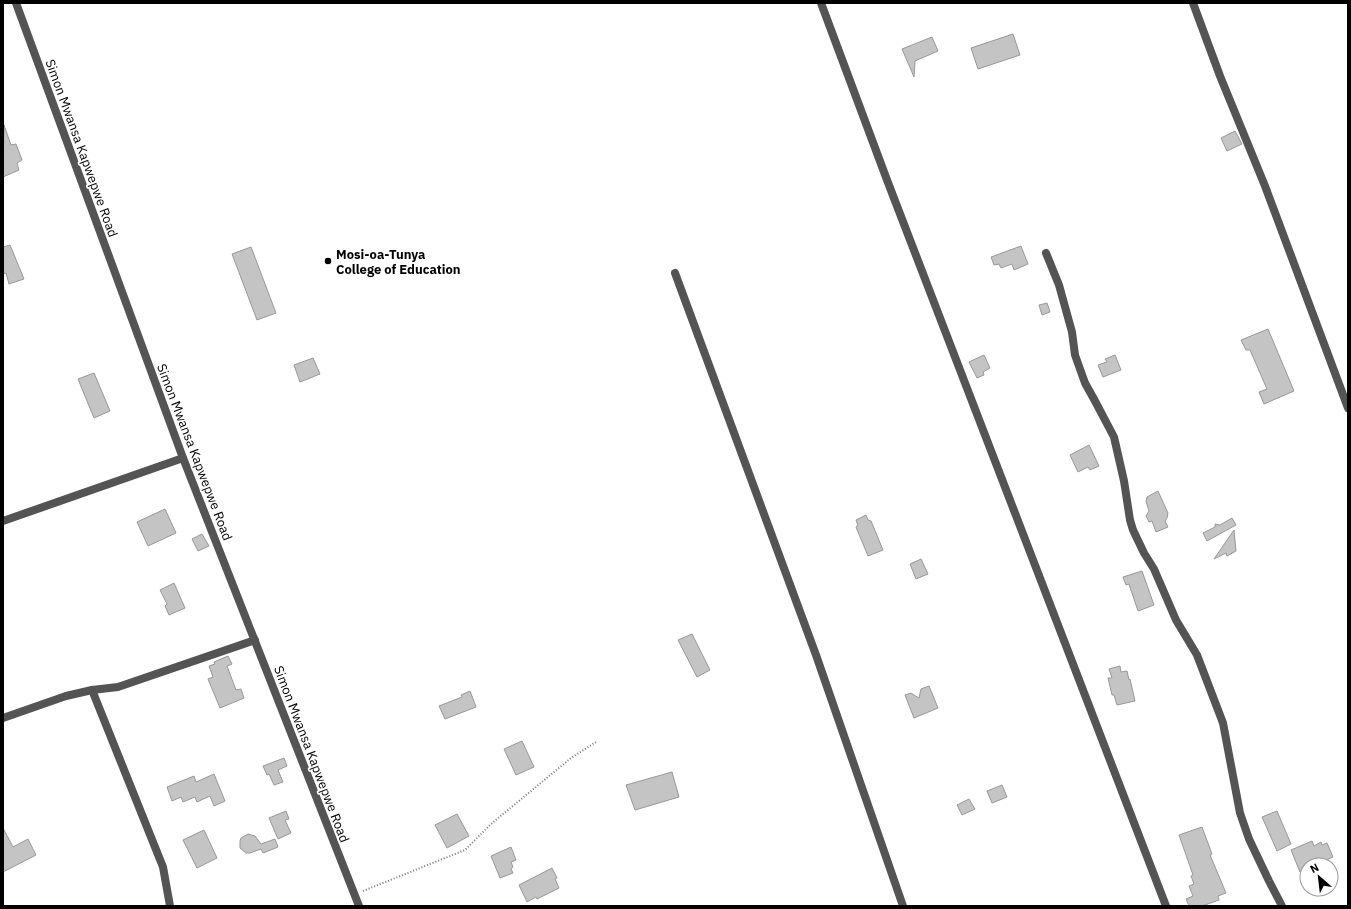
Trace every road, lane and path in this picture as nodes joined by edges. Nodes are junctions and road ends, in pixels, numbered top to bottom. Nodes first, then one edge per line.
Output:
1 (16, 3) edge
2 (821, 3) edge
3 (1193, 3) edge
4 (1046, 253) dead end
5 (675, 273) dead end
6 (1348, 408) edge
7 (183, 458) junction
8 (3, 521) edge
9 (255, 640) junction
10 (92, 690) junction
11 (3, 718) edge
12 (596, 742) dead end
13 (355, 894) junction
14 (170, 906) edge
15 (359, 906) edge
16 (903, 906) edge
17 (1166, 906) edge
18 (1282, 906) edge

1 - 7 street, Simon Mwansa Kapwepwe Road
2 - 17 street
3 - 6 street
4 - 18 street
5 - 16 street
7 - 8 street
7 - 9 street, Simon Mwansa Kapwepwe Road
9 - 10 street
9 - 13 street, Simon Mwansa Kapwepwe Road
10 - 11 street
10 - 14 street
12 - 13 path
13 - 15 street, Simon Mwansa Kapwepwe Road

